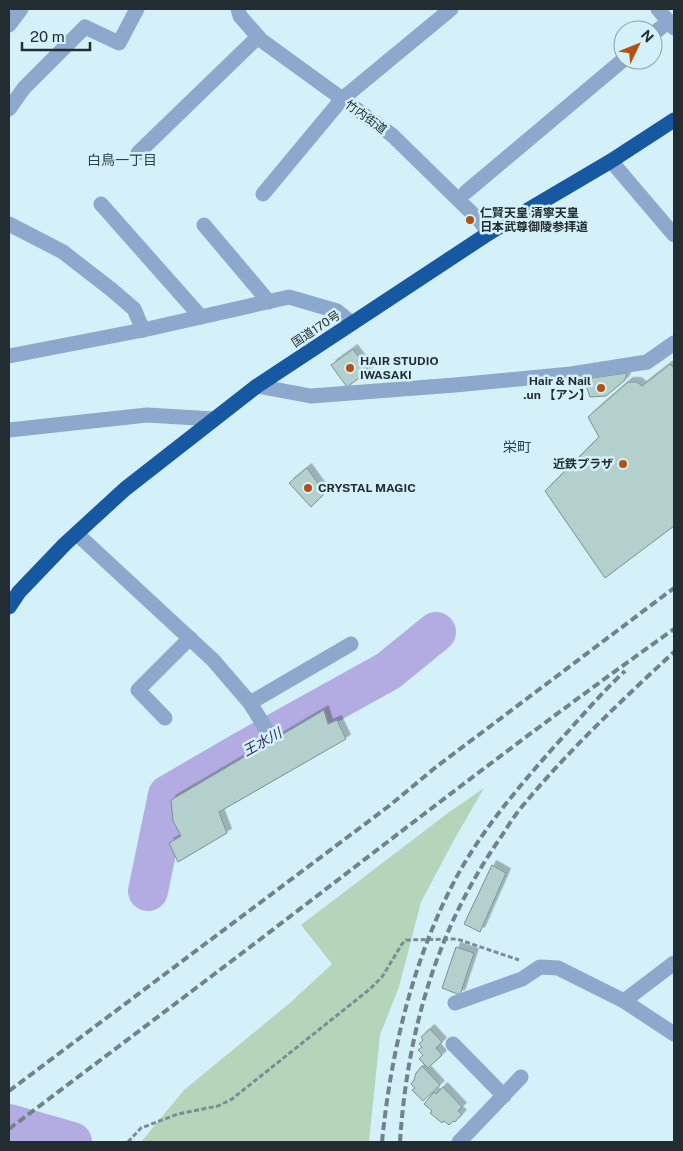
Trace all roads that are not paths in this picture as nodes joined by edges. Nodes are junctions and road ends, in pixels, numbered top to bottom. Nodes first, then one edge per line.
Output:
1 (21, 9) edge
2 (137, 9) edge
3 (238, 9) edge
4 (451, 9) edge
5 (658, 9) edge
6 (671, 24) edge
7 (9, 25) edge
8 (258, 37) junction
9 (613, 68) edge
10 (342, 99) junction
11 (9, 109) edge
12 (674, 120) edge
13 (138, 153) dead end
14 (611, 161) junction
15 (263, 194) dead end
16 (462, 196) junction
17 (101, 204) dead end
18 (9, 224) edge
19 (204, 225) dead end
20 (488, 233) junction
21 (674, 235) edge
22 (269, 302) junction
23 (201, 317) junction
24 (352, 323) junction
25 (143, 330) junction
26 (674, 342) edge
27 (9, 356) edge
28 (256, 386) junction
29 (214, 419) junction
30 (9, 430) edge
31 (76, 534) junction
32 (9, 607) edge
33 (190, 638) junction
34 (351, 644) dead end
35 (250, 703) junction
36 (165, 718) dead end
37 (268, 732) dead end
38 (674, 963) edge
39 (624, 1001) junction
40 (455, 1003) dead end
41 (674, 1034) edge
42 (453, 1044) dead end
43 (521, 1077) dead end
44 (504, 1096) junction
45 (453, 1142) edge

1 - 7 street
2 - 11 street
3 - 8 street, 竹内街道
4 - 10 street
5 - 6 street
8 - 10 street, 竹内街道
8 - 13 street
9 - 16 street
10 - 15 street
10 - 16 street, 竹内街道
12 - 14 highway, 国道170号
14 - 20 highway, 国道170号
14 - 21 street
16 - 20 street, 竹内街道
17 - 23 street
18 - 25 street
19 - 22 street
20 - 24 highway, 国道170号
22 - 23 street
22 - 24 street
23 - 25 street
24 - 28 highway, 国道170号
25 - 27 street
26 - 28 street
28 - 29 highway, 国道170号
29 - 30 street
29 - 31 highway, 国道170号
31 - 32 highway, 国道170号
31 - 33 street
33 - 35 street
33 - 36 street
34 - 35 street
35 - 37 street
38 - 39 street
39 - 40 street
39 - 41 street
42 - 44 street
43 - 44 street
44 - 45 street

